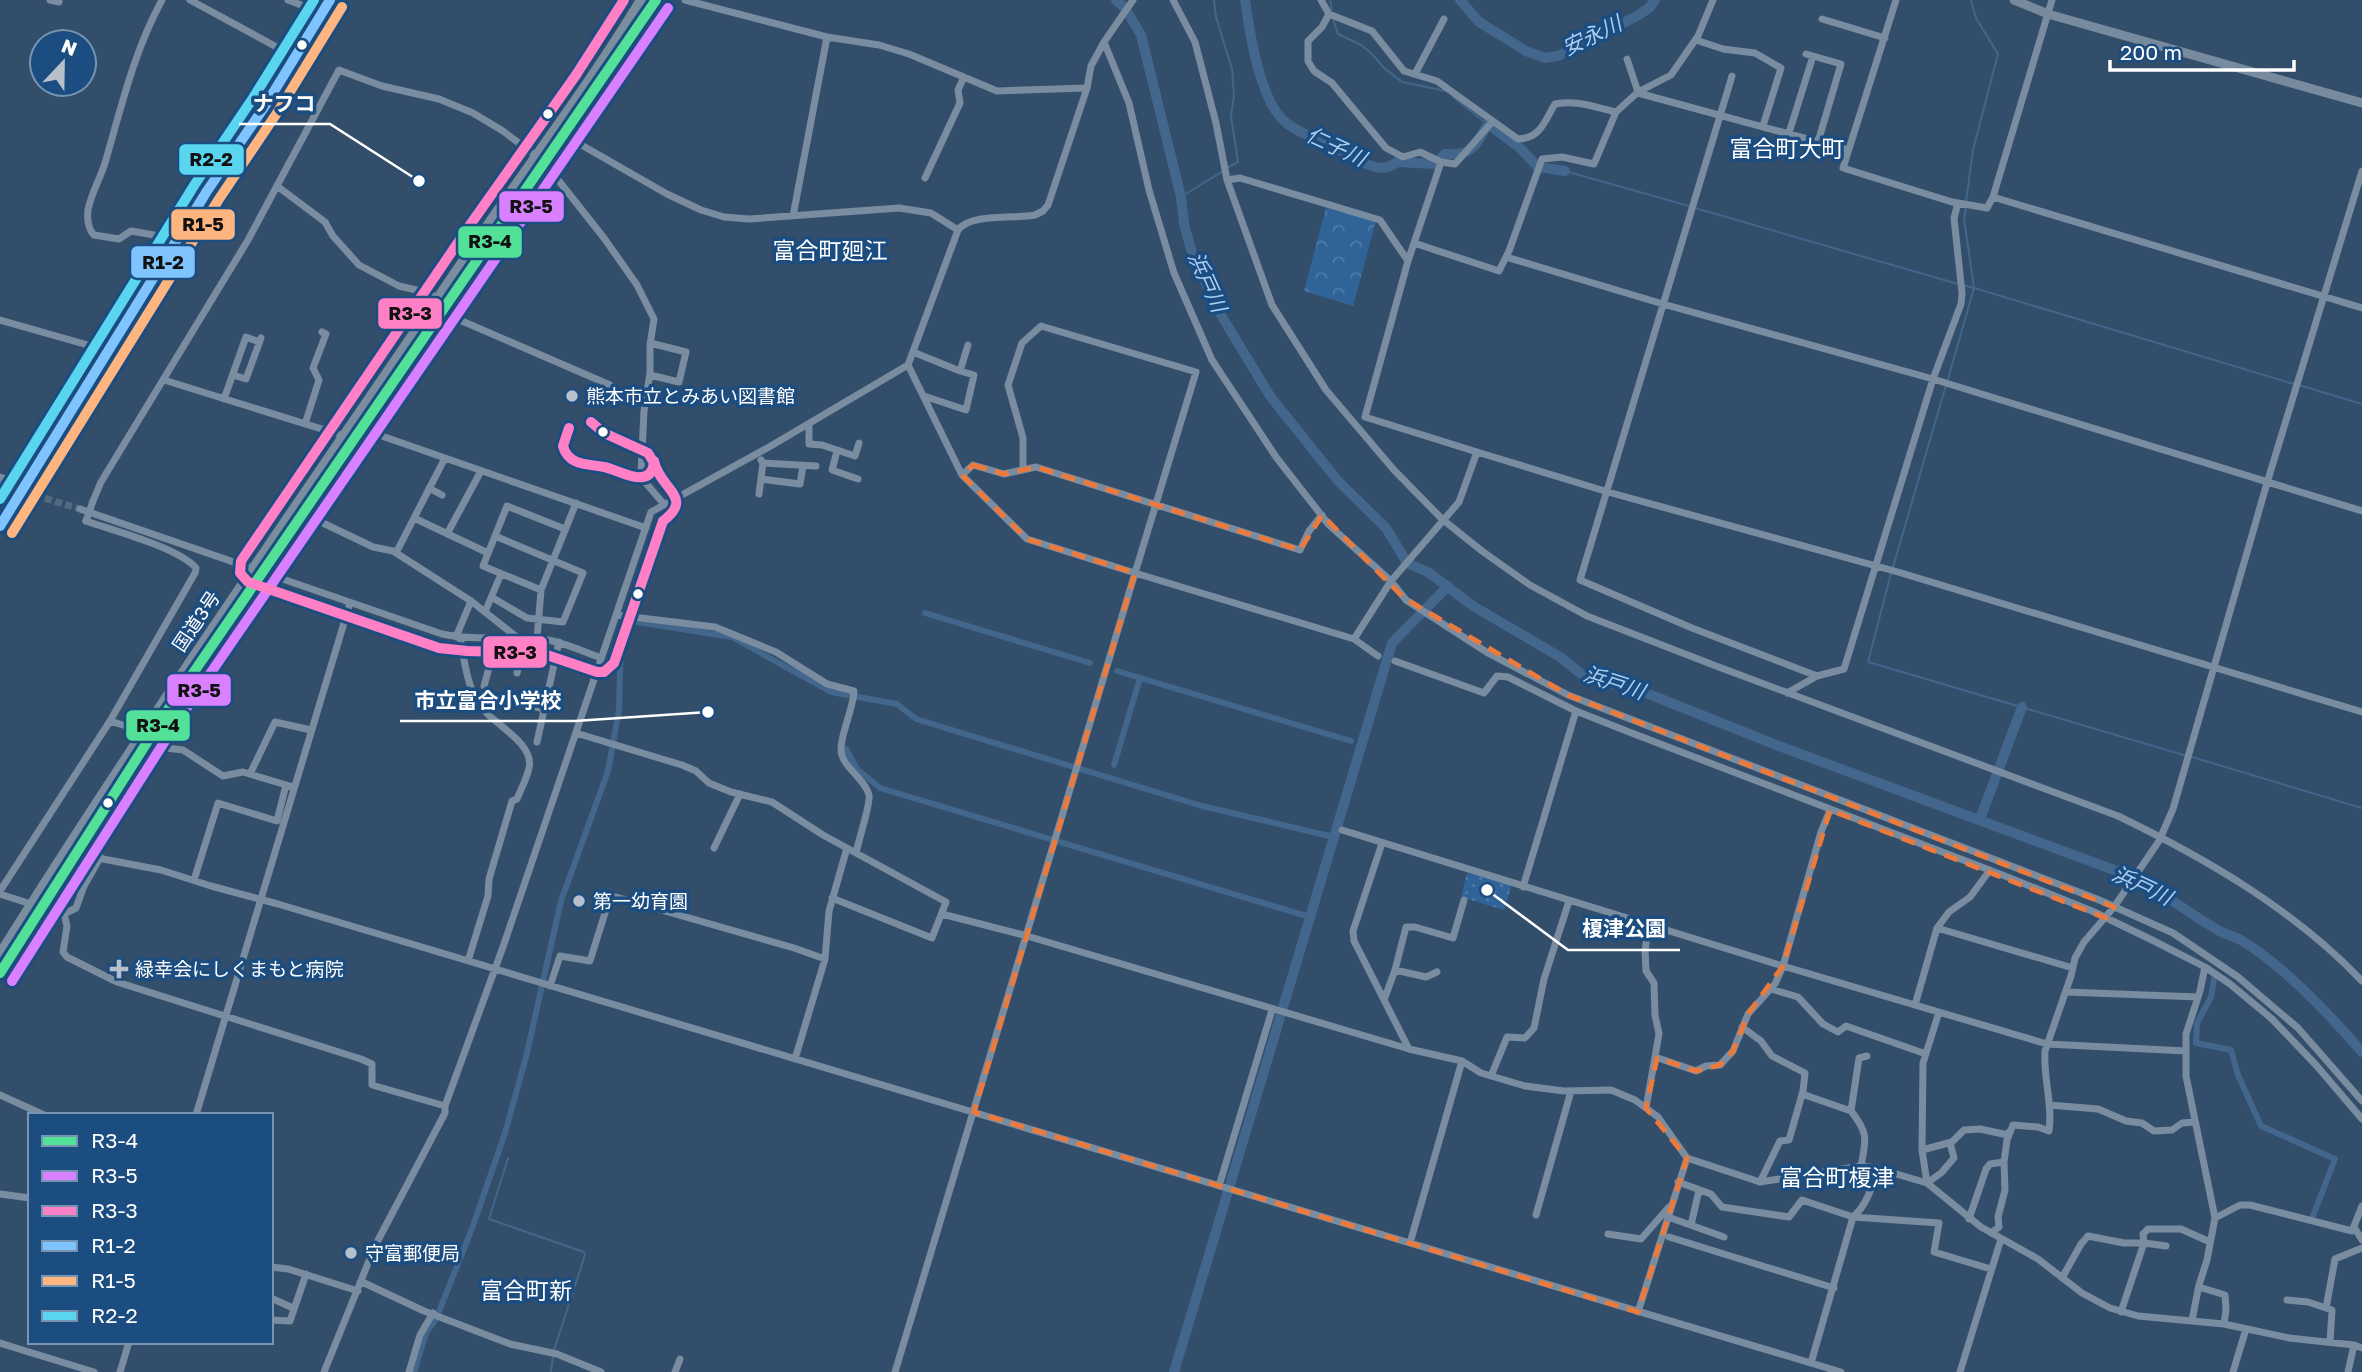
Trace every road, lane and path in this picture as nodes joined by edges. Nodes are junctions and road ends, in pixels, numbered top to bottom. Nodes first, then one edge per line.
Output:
1 (50, 0) edge
2 (162, 0) edge
3 (190, 0) edge
4 (288, 0) edge
5 (642, 0) edge
6 (656, 0) edge
7 (685, 0) edge
8 (1133, 0) edge
9 (1173, 0) edge
10 (1321, 0) edge
11 (1713, 0) edge
12 (1896, 0) edge
13 (2014, 0) edge
14 (2052, 0) edge
15 (59, 2) dead end
16 (325, 7) edge
17 (2048, 14) junction
18 (1329, 15) junction
19 (1444, 19) dead end
20 (1822, 19) dead end
21 (827, 37) junction
22 (1885, 38) junction
23 (1696, 40) junction
24 (1104, 42) junction
25 (295, 57) junction
26 (1627, 59) dead end
27 (1415, 74) junction
28 (1732, 76) dead end
29 (964, 77) junction
30 (1087, 88) junction
31 (1637, 92) junction
32 (2362, 103) edge
33 (1616, 112) junction
34 (1719, 113) junction
35 (1492, 122) junction
36 (1763, 126) junction
37 (1790, 134) junction
38 (564, 135) junction
39 (1818, 142) junction
40 (1848, 150) junction
41 (540, 159) junction
42 (1441, 162) junction
43 (2362, 171) edge
44 (925, 178) dead end
45 (1227, 180) junction
46 (277, 186) junction
47 (1993, 197) junction
48 (1958, 203) junction
49 (793, 216) junction
50 (958, 230) junction
51 (177, 239) junction
52 (1414, 243) junction
53 (1506, 257) junction
54 (1408, 261) junction
55 (2323, 297) junction
56 (441, 301) junction
57 (1663, 304) junction
58 (2362, 308) edge
59 (0, 320) edge
60 (322, 332) dead end
61 (650, 343) junction
62 (968, 345) dead end
63 (109, 351) junction
64 (913, 352) junction
65 (908, 365) junction
66 (960, 371) junction
67 (233, 375) junction
68 (650, 375) junction
69 (164, 380) junction
70 (1937, 381) junction
71 (923, 396) junction
72 (223, 399) junction
73 (648, 399) junction
74 (305, 424) junction
75 (809, 424) junction
76 (348, 438) junction
77 (859, 443) dead end
78 (837, 451) junction
79 (1477, 452) junction
80 (757, 453) junction
81 (445, 458) junction
82 (763, 463) junction
83 (803, 466) junction
84 (816, 466) dead end
85 (1023, 470) junction
86 (481, 471) junction
87 (962, 475) junction
88 (0, 477) edge
89 (858, 478) dead end
90 (761, 479) junction
91 (2267, 483) junction
92 (23, 485) junction
93 (429, 488) junction
94 (1608, 492) junction
95 (759, 494) dead end
96 (442, 495) dead end
97 (576, 503) junction
98 (663, 503) junction
99 (1155, 506) junction
100 (80, 509) tunnel mouth
101 (4, 510) edge
102 (298, 510) junction
103 (2362, 511) edge
104 (1322, 515) junction
105 (414, 517) junction
106 (1442, 519) junction
107 (0, 526) edge
108 (646, 528) junction
109 (565, 529) junction
110 (447, 534) junction
111 (495, 536) junction
112 (396, 553) junction
113 (488, 553) junction
114 (553, 559) junction
115 (1879, 567) junction
116 (253, 569) junction
117 (264, 573) junction
118 (1135, 573) junction
119 (500, 574) junction
120 (1391, 581) junction
121 (541, 590) junction
122 (493, 598) junction
123 (471, 601) junction
124 (350, 603) junction
125 (485, 612) junction
126 (616, 615) junction
127 (538, 618) junction
128 (458, 637) junction
129 (497, 639) junction
130 (523, 639) junction
131 (537, 639) junction
132 (1354, 639) junction
133 (559, 642) junction
134 (1378, 656) dead end
135 (601, 658) junction
136 (1395, 661) dead end
137 (2214, 668) junction
138 (517, 673) dead end
139 (1817, 676) junction
140 (484, 686) dead end
141 (1787, 693) junction
142 (505, 698) dead end
143 (546, 710) junction
144 (1576, 711) junction
145 (2362, 712) edge
146 (110, 721) junction
147 (311, 730) junction
148 (576, 733) junction
149 (146, 734) junction
150 (537, 742) dead end
151 (250, 774) junction
152 (290, 786) junction
153 (740, 794) junction
154 (1830, 810) junction
155 (1342, 830) dead end
156 (2162, 837) junction
157 (1382, 843) junction
158 (81, 845) junction
159 (714, 848) dead end
160 (847, 848) junction
161 (856, 853) junction
162 (100, 858) junction
163 (1990, 870) junction
164 (194, 880) junction
165 (1523, 887) junction
166 (0, 892) edge
167 (832, 898) junction
168 (261, 899) junction
169 (1464, 900) dead end
170 (1569, 901) junction
171 (31, 904) junction
172 (43, 905) junction
173 (2114, 907) junction
174 (64, 914) junction
175 (942, 914) junction
176 (2106, 918) junction
177 (1649, 925) junction
178 (1937, 928) junction
179 (1027, 936) junction
180 (0, 954) edge
181 (825, 959) junction
182 (468, 961) junction
183 (1783, 966) junction
184 (2205, 967) junction
185 (2073, 968) junction
186 (495, 969) junction
187 (1395, 970) junction
188 (1437, 972) dead end
189 (0, 973) edge
190 (2362, 981) edge
191 (549, 985) junction
192 (1770, 989) junction
193 (2066, 992) junction
194 (2198, 997) junction
195 (1384, 1000) junction
196 (1915, 1005) junction
197 (1274, 1010) junction
198 (1939, 1012) junction
199 (225, 1016) junction
200 (1742, 1027) junction
201 (2047, 1044) junction
202 (1409, 1049) junction
203 (2186, 1051) junction
204 (1926, 1054) junction
205 (1867, 1056) dead end
206 (1655, 1057) junction
207 (795, 1059) junction
208 (1462, 1061) junction
209 (1492, 1076) junction
210 (1571, 1091) junction
211 (1802, 1094) junction
212 (0, 1096) edge
213 (2362, 1101) edge
214 (446, 1104) junction
215 (2049, 1105) junction
216 (1646, 1108) junction
217 (1851, 1111) junction
218 (974, 1112) junction
219 (39, 1113) edge
220 (197, 1113) edge
221 (2362, 1119) edge
222 (2194, 1122) junction
223 (2013, 1125) junction
224 (1950, 1143) junction
225 (1922, 1150) junction
226 (1687, 1157) junction
227 (2004, 1162) junction
228 (1861, 1166) junction
229 (1876, 1168) junction
230 (1678, 1182) junction
231 (1760, 1182) junction
232 (1927, 1183) junction
233 (1221, 1186) junction
234 (1699, 1190) junction
235 (0, 1194) edge
236 (28, 1198) edge
237 (1671, 1205) junction
238 (2362, 1206) edge
239 (1536, 1215) dead end
240 (1668, 1217) junction
241 (1853, 1217) junction
242 (2215, 1218) junction
243 (1969, 1219) junction
244 (1691, 1225) junction
245 (2354, 1227) junction
246 (1991, 1233) junction
247 (1608, 1234) dead end
248 (1670, 1237) dead end
249 (1724, 1237) dead end
250 (2001, 1239) junction
251 (2362, 1240) edge
252 (2210, 1242) junction
253 (1410, 1243) junction
254 (2144, 1244) junction
255 (2166, 1246) dead end
256 (2362, 1248) edge
257 (273, 1266) edge
258 (1991, 1269) junction
259 (306, 1274) junction
260 (2062, 1278) junction
261 (362, 1282) junction
262 (1834, 1287) junction
263 (2199, 1287) junction
264 (358, 1291) junction
265 (273, 1299) edge
266 (2287, 1300) dead end
267 (293, 1308) junction
268 (2326, 1308) junction
269 (1638, 1312) junction
270 (2121, 1312) junction
271 (436, 1315) junction
272 (273, 1320) edge
273 (2192, 1320) junction
274 (2224, 1324) junction
275 (2246, 1329) junction
276 (2330, 1342) junction
277 (0, 1343) edge
278 (128, 1344) edge
279 (2354, 1345) junction
280 (2362, 1348) edge
281 (680, 1359) dead end
282 (1811, 1363) junction
283 (94, 1372) edge
284 (120, 1372) edge
285 (324, 1372) edge
286 (409, 1372) edge
287 (601, 1372) edge
288 (676, 1372) edge
289 (895, 1372) edge
290 (1841, 1372) edge
291 (1960, 1372) edge
292 (2233, 1372) edge
293 (2348, 1372) edge

1 - 15 street
2 - 51 street
3 - 25 street
4 - 16 street
5 - 41 highway, 国道3号
6 - 38 highway, 国道3号
7 - 21 street
8 - 24 street
9 - 45 street
10 - 18 street
11 - 23 street
12 - 22 street
13 - 17 main road
14 - 17 street
16 - 25 main road
17 - 32 main road
17 - 47 street
18 - 27 street
18 - 42 street
19 - 27 street
20 - 22 street
21 - 29 street
21 - 49 street
22 - 40 street
23 - 31 street
23 - 36 street
24 - 30 street
24 - 104 street
25 - 51 main road
26 - 31 street
27 - 35 street
28 - 34 street
29 - 30 street
29 - 44 street
30 - 50 street
31 - 33 street
31 - 34 street
33 - 35 street
33 - 53 street
34 - 36 street
34 - 57 street
35 - 42 street
36 - 37 street
37 - 39 street
37 - 39 street
38 - 41 highway, 国道3号
38 - 49 street
39 - 40 street
40 - 48 street
41 - 46 street
41 - 56 highway, 国道3号
41 - 61 street
42 - 52 street
43 - 55 street
45 - 54 street
45 - 106 street
46 - 56 street
46 - 69 street
47 - 48 street
47 - 55 street
48 - 70 street
49 - 50 street
50 - 64 street
51 - 63 main road
52 - 53 street
52 - 54 street
53 - 57 street
54 - 79 street
55 - 58 street
55 - 91 street
56 - 73 street
56 - 76 highway, 国道3号
57 - 70 street
57 - 94 street
59 - 63 street
60 - 74 street
61 - 68 street
61 - 68 street
62 - 66 street
63 - 92 main road
64 - 65 street
64 - 66 street
65 - 71 street
65 - 75 street
66 - 71 street
67 - 67 street
67 - 72 street
68 - 73 street
69 - 72 street
69 - 146 street, bridge
70 - 91 street
70 - 115 street
71 - 87 street
72 - 74 street
73 - 98 street
74 - 76 street
75 - 78 street
75 - 80 street
76 - 81 street
76 - 102 highway, 国道3号
77 - 78 street
78 - 89 street
79 - 94 street
79 - 106 street
80 - 82 street
80 - 98 street
81 - 86 street
81 - 93 street
82 - 83 street
82 - 90 street
83 - 84 street
83 - 90 street
85 - 87 street
85 - 99 street
85 - 99 street
86 - 97 street
86 - 110 street
87 - 118 street
88 - 92 street
90 - 95 street
91 - 103 street
91 - 137 street
92 - 101 main road
93 - 96 street
93 - 105 street
94 - 115 street
94 - 139 street
97 - 108 street
97 - 109 street
98 - 108 street
99 - 104 street
99 - 118 street
100 - 116 street
101 - 107 main road
102 - 112 street
102 - 116 highway, 国道3号
102 - 117 highway, 国道3号
104 - 120 street
105 - 110 street
105 - 112 street
106 - 120 street
106 - 141 street
108 - 126 street
109 - 111 street
109 - 114 street
110 - 113 street
111 - 113 street
111 - 114 street
112 - 123 street
113 - 119 street
114 - 121 street
114 - 127 street
115 - 137 street
115 - 139 street
116 - 117 street
116 - 149 highway, 国道3号
117 - 124 street
117 - 149 highway, 国道3号
118 - 132 street
118 - 179 street
119 - 121 street
119 - 122 street
120 - 132 street
120 - 173 street
121 - 127 street
122 - 125 street
122 - 127 street
123 - 125 street
123 - 128 street
124 - 128 street
124 - 147 street
125 - 130 street
126 - 135 street
126 - 161 street
127 - 131 street
128 - 129 street
128 - 182 street
129 - 130 street
129 - 140 street
130 - 131 street
130 - 138 street
131 - 133 street
132 - 134 street
133 - 135 street
133 - 143 street
135 - 148 street
136 - 144 street
137 - 145 street
137 - 156 street
139 - 141 street
141 - 156 street
142 - 143 street
143 - 150 street
144 - 154 street
144 - 165 street
146 - 149 street
146 - 166 street
147 - 151 street
147 - 152 street
148 - 153 street
148 - 186 street
149 - 151 street
149 - 158 highway, 国道3号
149 - 171 highway, 国道3号
151 - 152 street
152 - 164 street
152 - 168 street
153 - 159 street
153 - 160 street
154 - 163 street
154 - 183 street
155 - 157 street
156 - 173 street
156 - 190 street
157 - 165 street
157 - 195 street
158 - 162 street
158 - 172 highway, 国道3号
160 - 161 street
160 - 167 street
161 - 175 street
162 - 164 street
162 - 174 street
163 - 176 street
163 - 178 street
164 - 168 street
165 - 170 street
166 - 171 street
167 - 175 street
167 - 181 street
168 - 182 street
168 - 199 street
169 - 187 street
170 - 177 street
170 - 209 street
171 - 172 street
171 - 180 highway, 国道3号
172 - 174 street
172 - 189 highway, 国道3号
173 - 176 street
173 - 213 street
174 - 199 street
175 - 179 street
176 - 184 street
176 - 185 street
177 - 183 street
177 - 206 street
178 - 185 street
178 - 196 street
179 - 197 street
179 - 218 street
181 - 191 street
181 - 207 street
182 - 186 street
183 - 192 street
183 - 196 street
184 - 194 street
184 - 221 street
185 - 193 street
186 - 191 street
186 - 214 street
187 - 188 street
187 - 195 street
191 - 207 street
192 - 200 street
192 - 204 street
193 - 194 street
193 - 201 street
194 - 203 street
195 - 202 street
196 - 198 street
197 - 202 street
197 - 233 street
198 - 201 street
198 - 204 street
199 - 214 street
199 - 220 street
200 - 206 street
200 - 211 street
201 - 203 street
201 - 215 street
202 - 208 street
203 - 222 street
204 - 225 street
205 - 217 street
206 - 216 street
207 - 218 street
208 - 209 street
208 - 253 street
209 - 210 street
210 - 216 street
210 - 239 street
211 - 217 street
211 - 231 street
212 - 219 street
214 - 261 street
215 - 222 street
215 - 223 street
216 - 226 street
217 - 228 street
218 - 233 street
218 - 289 street
222 - 242 street
223 - 224 street
223 - 227 street
224 - 225 street
224 - 232 street
225 - 232 street
226 - 230 street
226 - 231 street
227 - 243 street
227 - 246 street
228 - 229 street
228 - 231 street
229 - 232 street
229 - 241 street
230 - 234 street
230 - 237 street
232 - 243 street
233 - 253 street
234 - 241 street
234 - 244 street
235 - 236 street
237 - 240 street
237 - 247 street
238 - 245 street
240 - 244 street
240 - 269 street
241 - 258 street
241 - 262 street
242 - 245 street
242 - 252 street
243 - 246 street
244 - 249 street
245 - 251 street
246 - 250 street
248 - 262 street
250 - 258 street
250 - 260 street
252 - 254 street
252 - 263 street
253 - 269 street
254 - 255 street
254 - 260 street
254 - 270 street
256 - 268 street
257 - 259 street
258 - 291 street
259 - 264 street
259 - 267 street
260 - 270 street
261 - 264 street
261 - 271 street
262 - 282 street
263 - 273 street
263 - 274 street
264 - 285 street
265 - 267 street
266 - 268 street
267 - 272 street
268 - 276 street
269 - 282 street
270 - 273 street
271 - 286 street
271 - 287 street
273 - 274 street
274 - 275 street
275 - 276 street
275 - 292 street
276 - 279 street
277 - 283 street
278 - 284 street
279 - 280 street
279 - 293 street
281 - 288 street
282 - 290 street

